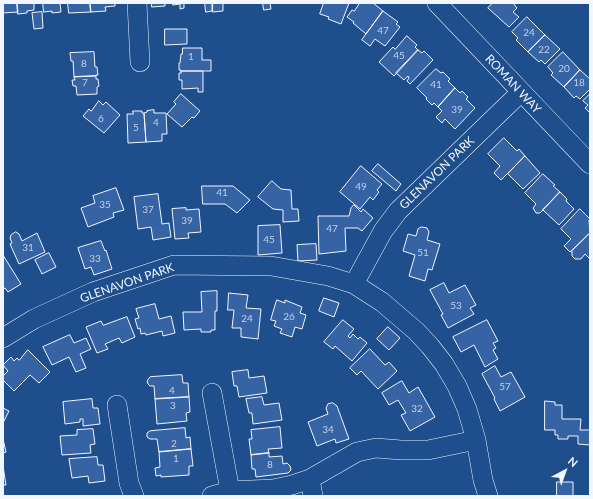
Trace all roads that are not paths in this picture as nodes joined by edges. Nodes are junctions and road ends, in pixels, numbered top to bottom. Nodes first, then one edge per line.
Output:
1 (137, 3) edge
2 (438, 3) edge
3 (140, 62) dead end
4 (521, 92) junction
5 (590, 164) edge
6 (354, 284) junction
7 (3, 338) edge
8 (212, 393) dead end
9 (117, 405) dead end
10 (476, 440) junction
11 (312, 488) edge
12 (131, 489) edge
13 (230, 491) junction
14 (212, 496) edge
15 (488, 496) edge

1 - 3 street
2 - 4 street, ROMAN WAY
4 - 5 street, ROMAN WAY
4 - 6 street, GLENAVON PARK
6 - 7 street, GLENAVON PARK
6 - 10 street, GLENAVON PARK
8 - 13 street
9 - 12 street
10 - 11 street
10 - 15 street, GLENAVON PARK
11 - 13 street
13 - 14 street

